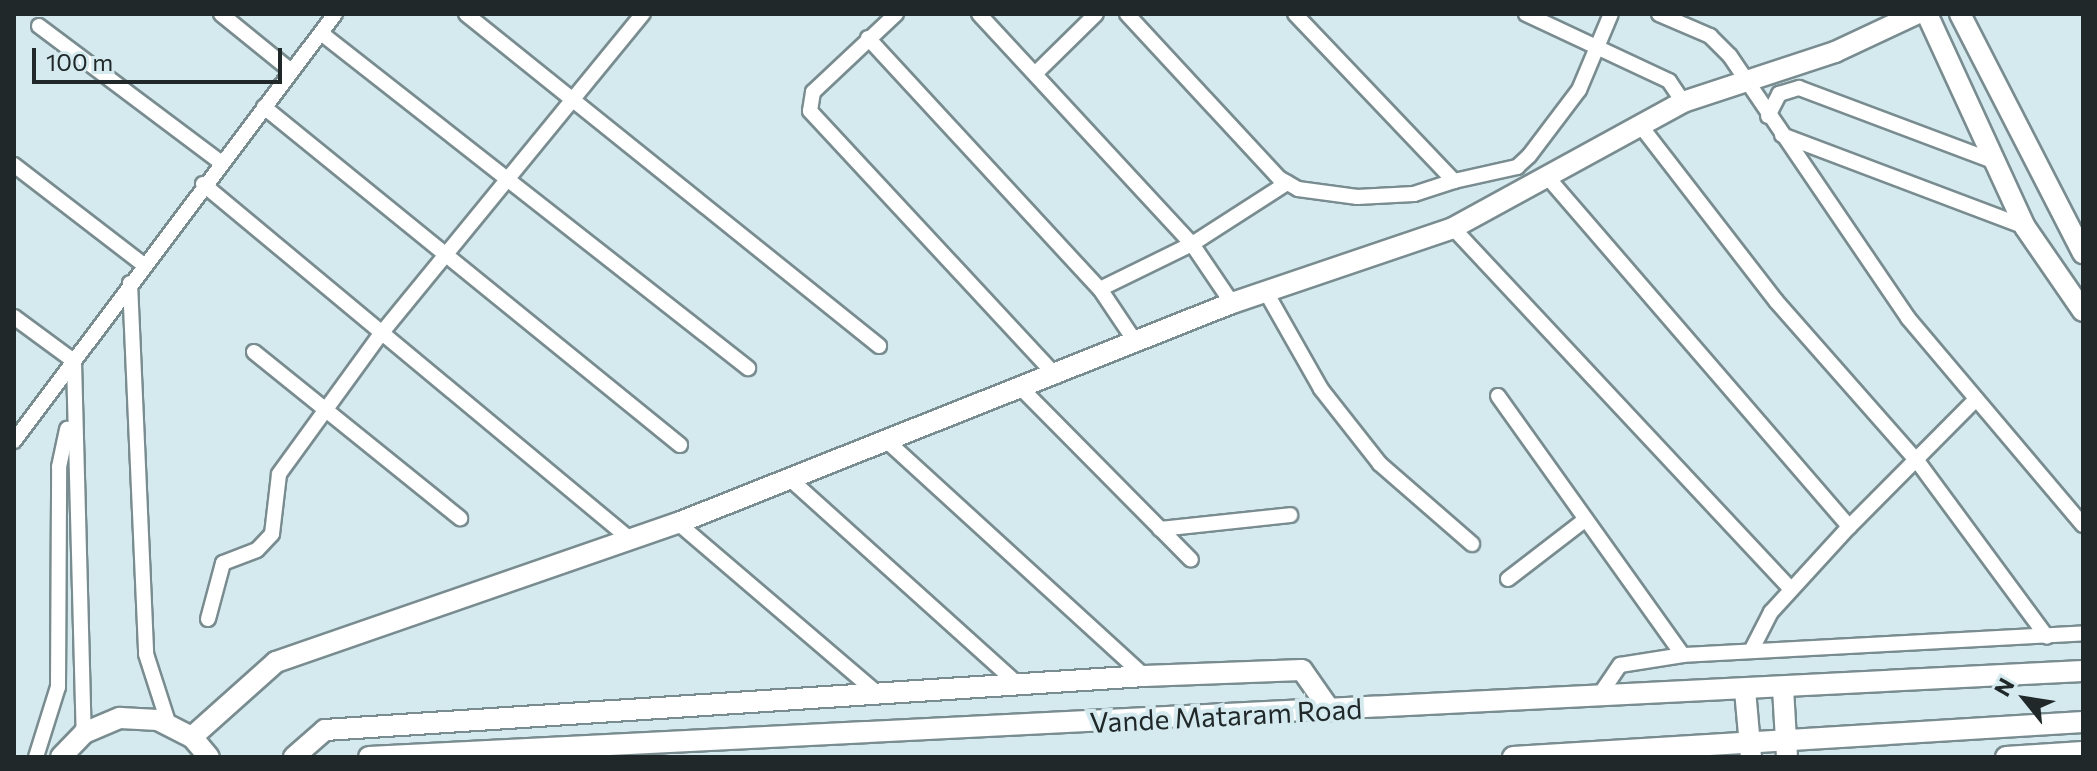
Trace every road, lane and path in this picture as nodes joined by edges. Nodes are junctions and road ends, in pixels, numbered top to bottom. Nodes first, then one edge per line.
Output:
1 (221, 14) edge
2 (335, 14) edge
3 (466, 14) edge
4 (643, 14) edge
5 (896, 14) edge
6 (979, 14) edge
7 (1096, 14) edge
8 (1127, 14) edge
9 (1295, 14) edge
10 (1526, 14) edge
11 (1611, 14) edge
12 (1659, 14) edge
13 (1916, 14) edge
14 (1927, 14) edge
15 (1960, 14) edge
16 (39, 26) dead end
17 (321, 33) junction
18 (868, 38) junction
19 (1599, 48) junction
20 (290, 70) junction
21 (1038, 71) junction
22 (1742, 82) junction
23 (574, 100) junction
24 (1683, 102) junction
25 (264, 107) junction
26 (1768, 116) junction
27 (1640, 125) junction
28 (1782, 135) junction
29 (1993, 161) junction
30 (220, 162) junction
31 (14, 165) edge
32 (1550, 180) junction
33 (1454, 181) junction
34 (509, 182) junction
35 (1287, 183) junction
36 (203, 184) junction
37 (2025, 227) junction
38 (1453, 228) junction
39 (1192, 244) junction
40 (2083, 253) edge
41 (446, 257) junction
42 (144, 265) junction
43 (130, 282) junction
44 (1100, 289) junction
45 (1266, 292) junction
46 (1232, 303) junction
47 (2083, 311) edge
48 (14, 317) edge
49 (380, 335) junction
50 (1137, 344) junction
51 (879, 346) dead end
52 (254, 352) dead end
53 (74, 361) junction
54 (748, 368) dead end
55 (1056, 376) junction
56 (1022, 389) junction
57 (1498, 396) dead end
58 (1976, 399) junction
59 (71, 409) junction
60 (326, 413) junction
61 (14, 441) edge
62 (888, 442) junction
63 (680, 445) dead end
64 (1918, 462) junction
65 (790, 479) junction
66 (1290, 515) dead end
67 (460, 518) dead end
68 (1586, 519) junction
69 (678, 523) junction
70 (2083, 525) edge
71 (1849, 527) junction
72 (1160, 529) junction
73 (631, 540) junction
74 (1472, 544) dead end
75 (1191, 560) dead end
76 (1508, 579) dead end
77 (1791, 589) junction
78 (208, 619) dead end
79 (2083, 633) edge
80 (2047, 637) junction
81 (1751, 651) junction
82 (1683, 655) junction
83 (2083, 671) edge
84 (1144, 676) junction
85 (1019, 685) junction
86 (1783, 688) junction
87 (1745, 690) junction
88 (1601, 693) junction
89 (878, 694) junction
90 (1330, 710) junction
91 (2083, 722) edge
92 (169, 725) junction
93 (84, 733) junction
94 (192, 737) junction
95 (1786, 750) edge
96 (1750, 751) edge
97 (1677, 753) edge
98 (2082, 754) edge
99 (36, 757) edge
100 (61, 757) edge
101 (209, 757) edge
102 (294, 757) edge
103 (369, 757) edge
104 (1513, 757) edge
105 (2006, 757) edge

1 - 20 street
2 - 17 street
3 - 23 street
4 - 23 street
5 - 18 street
6 - 21 street
7 - 21 street
8 - 35 street
9 - 33 street
10 - 19 street
11 - 19 street
12 - 22 street
13 - 22 street
14 - 29 street
15 - 40 street
16 - 30 street
17 - 20 street
17 - 34 street
18 - 44 street
18 - 55 street
19 - 24 street
19 - 33 street
20 - 25 street
21 - 39 street
22 - 24 street
22 - 26 street
23 - 34 street
23 - 51 street
24 - 27 street
25 - 30 street
25 - 41 street
26 - 28 street
26 - 29 street
27 - 32 street
27 - 64 street
28 - 37 street
28 - 58 street
29 - 37 street
30 - 36 street
31 - 42 street
32 - 38 street
32 - 71 street
33 - 35 street
34 - 41 street
34 - 54 street
35 - 39 street
36 - 42 street
36 - 49 street
37 - 47 street
38 - 45 street
38 - 77 street
39 - 44 street
39 - 46 street
41 - 49 street
41 - 63 street
42 - 43 street
43 - 53 street
43 - 92 street
44 - 50 street
45 - 46 street
45 - 74 street
46 - 50 street
48 - 53 street
49 - 60 street
49 - 73 street
50 - 55 street
52 - 60 street
53 - 59 street
53 - 61 street
55 - 56 street
56 - 62 street
56 - 72 street
57 - 68 street
58 - 64 street
58 - 70 street
59 - 93 street
59 - 99 street
60 - 67 street
60 - 78 street
62 - 65 street
62 - 84 street
64 - 71 street
64 - 80 street
65 - 69 street
65 - 85 street
66 - 72 street
68 - 76 street
68 - 82 street
69 - 73 street
69 - 89 street
71 - 77 street
72 - 75 street
73 - 94 street
77 - 81 street
79 - 80 street
80 - 81 street
81 - 82 street
82 - 88 street
83 - 86 street, Vande Mataram Road
84 - 85 street
84 - 90 street
85 - 89 street
86 - 87 street, Vande Mataram Road
86 - 95 street
87 - 88 street, Vande Mataram Road
87 - 96 street
88 - 90 street, Vande Mataram Road
89 - 102 street
90 - 103 street, Vande Mataram Road
91 - 95 street
92 - 93 street
92 - 94 street
93 - 100 street
94 - 101 street
95 - 96 street
96 - 97 street
97 - 104 street
98 - 105 street

